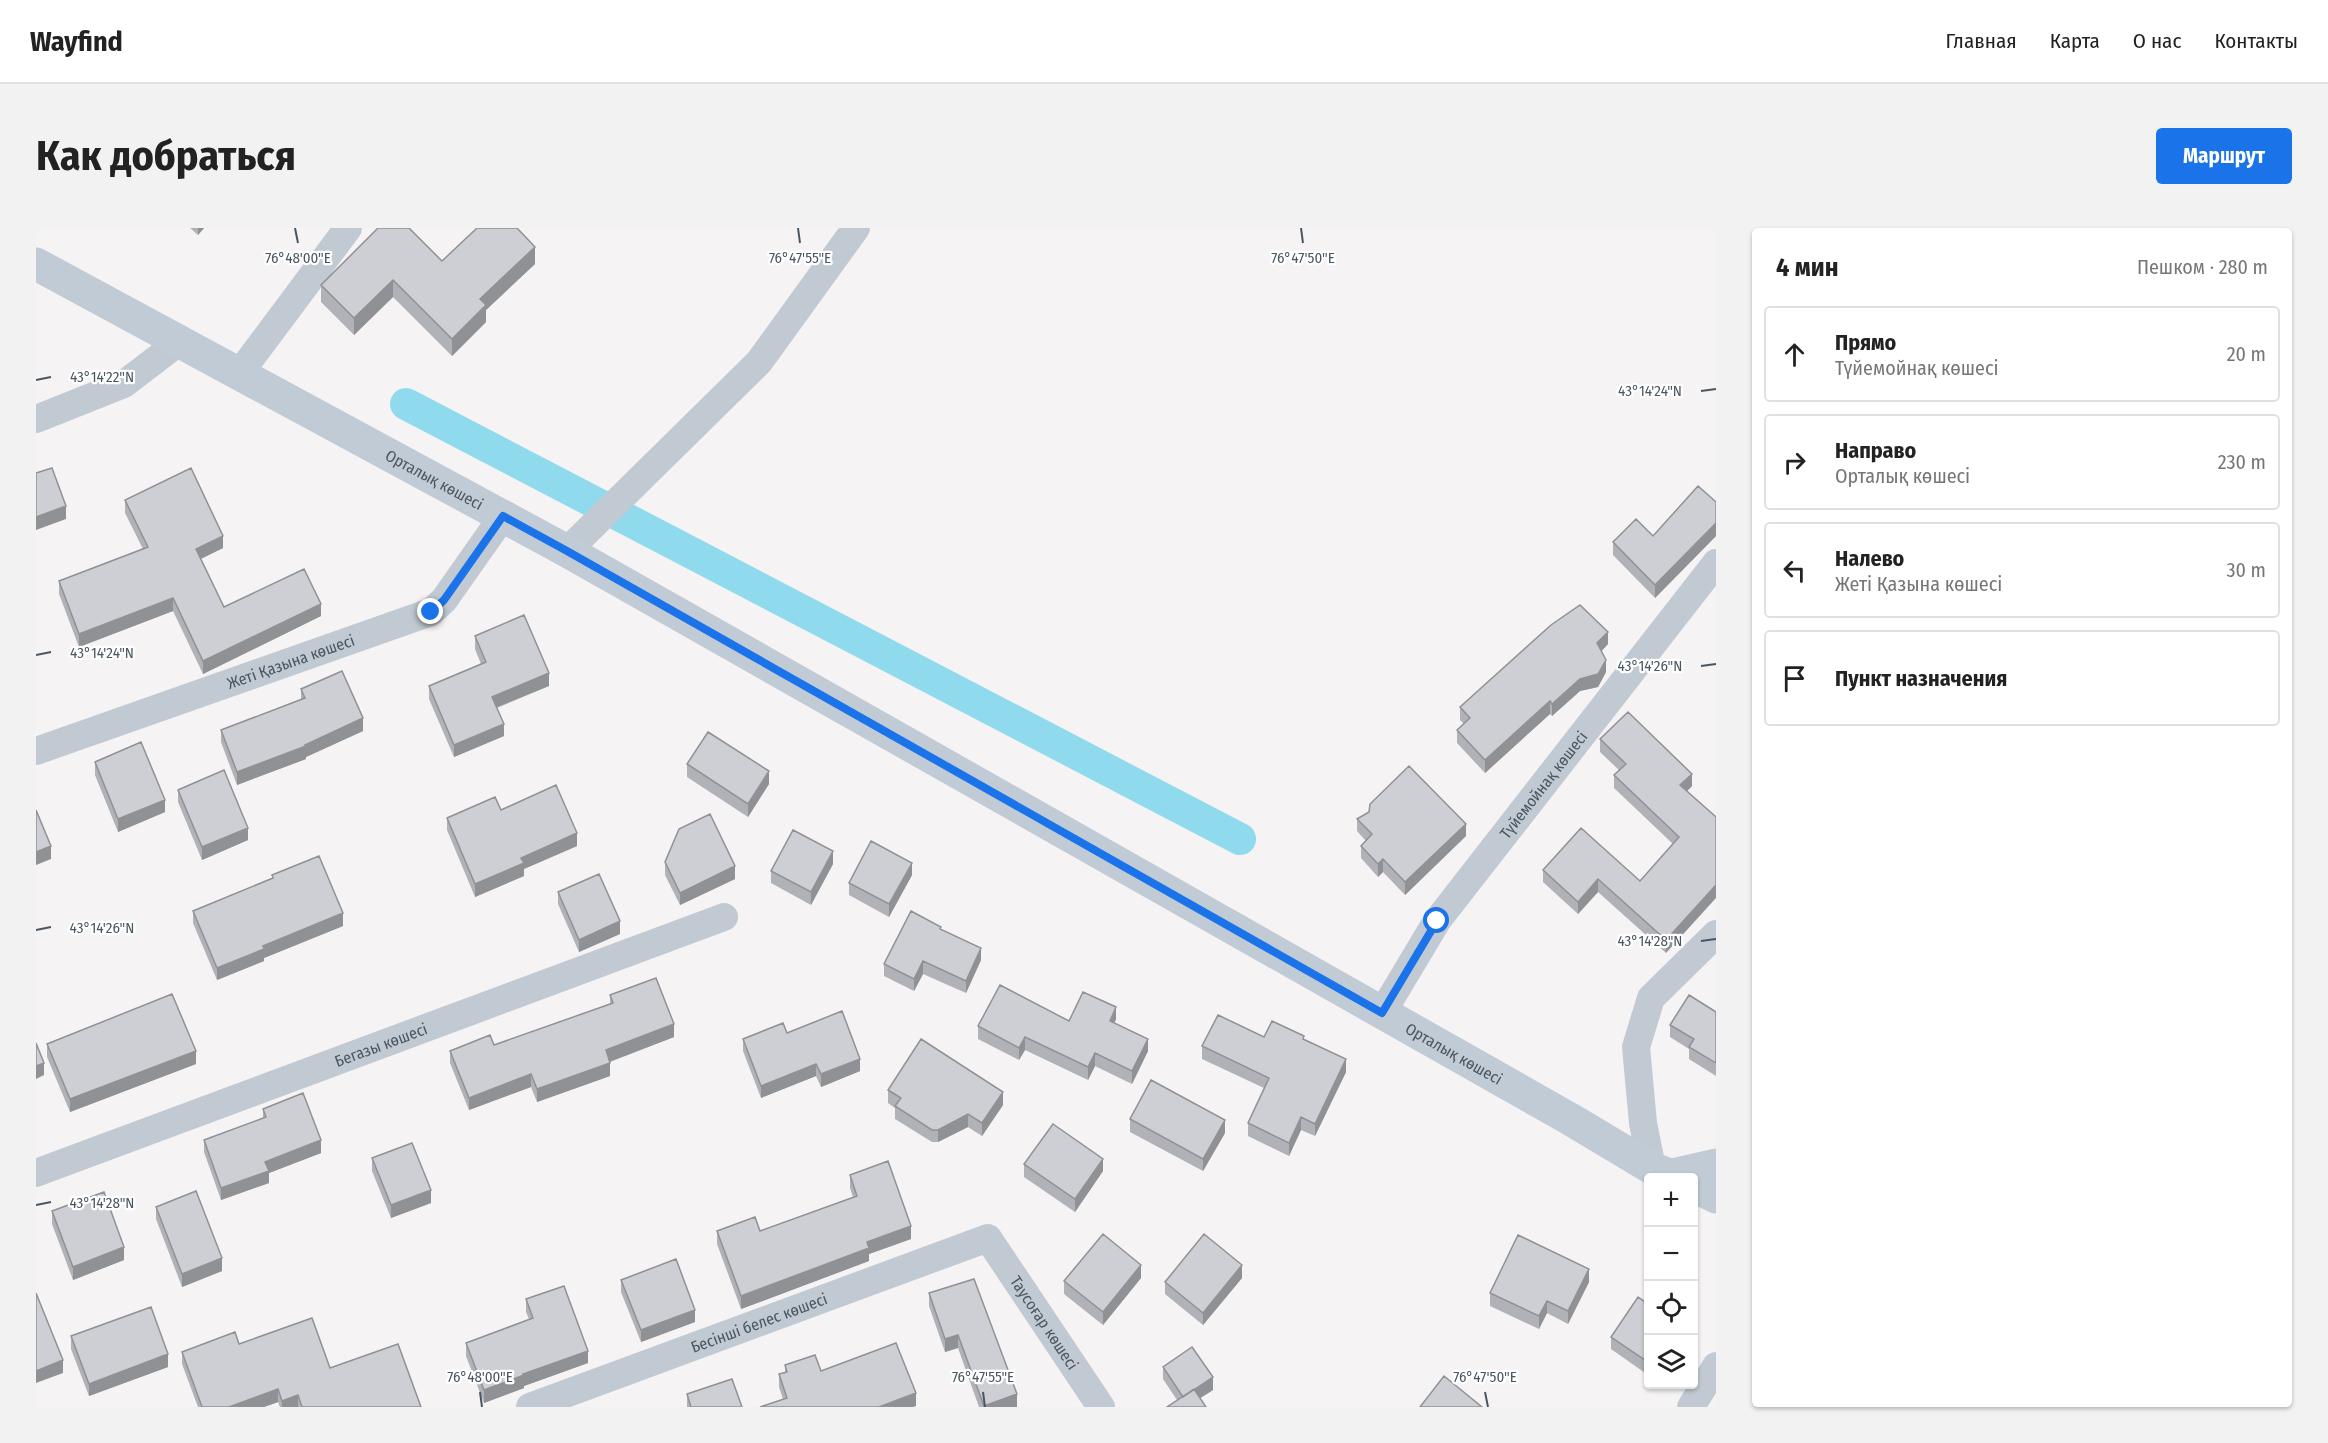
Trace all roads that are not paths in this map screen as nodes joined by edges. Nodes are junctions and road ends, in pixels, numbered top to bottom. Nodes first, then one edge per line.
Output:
1 (348, 228) edge
2 (856, 228) edge
3 (36, 264) edge
4 (180, 341) junction
5 (239, 374) junction
6 (36, 419) edge
7 (503, 516) junction
8 (567, 551) junction
9 (1716, 563) edge
10 (36, 751) edge
11 (724, 916) dead end
12 (1716, 934) edge
13 (1382, 1013) junction
14 (1716, 1165) edge
15 (36, 1173) edge
16 (1667, 1173) edge
17 (1672, 1173) edge
18 (1688, 1173) edge
19 (1698, 1188) edge
20 (1716, 1197) edge
21 (988, 1238) joint
22 (1716, 1366) edge
23 (530, 1407) edge
24 (1101, 1407) edge
25 (1691, 1407) edge

1 - 5 street
2 - 8 street
3 - 4 main road, Орталық көшесі
4 - 5 main road, Орталық көшесі
4 - 6 street
5 - 7 main road, Орталық көшесі
7 - 8 main road, Орталық көшесі
7 - 10 street, Жеті Қазына көшесі
8 - 13 main road, Орталық көшесі
9 - 13 street, Түйемойнақ көшесі
11 - 15 street, Бегазы көшесі
12 - 17 street
13 - 16 main road, Орталық көшесі
14 - 18 main road
19 - 20 main road, Орталық көшесі
21 - 23 street, Бесінші белес көшесі
21 - 24 street, Тауcоғар көшесі
22 - 25 street

